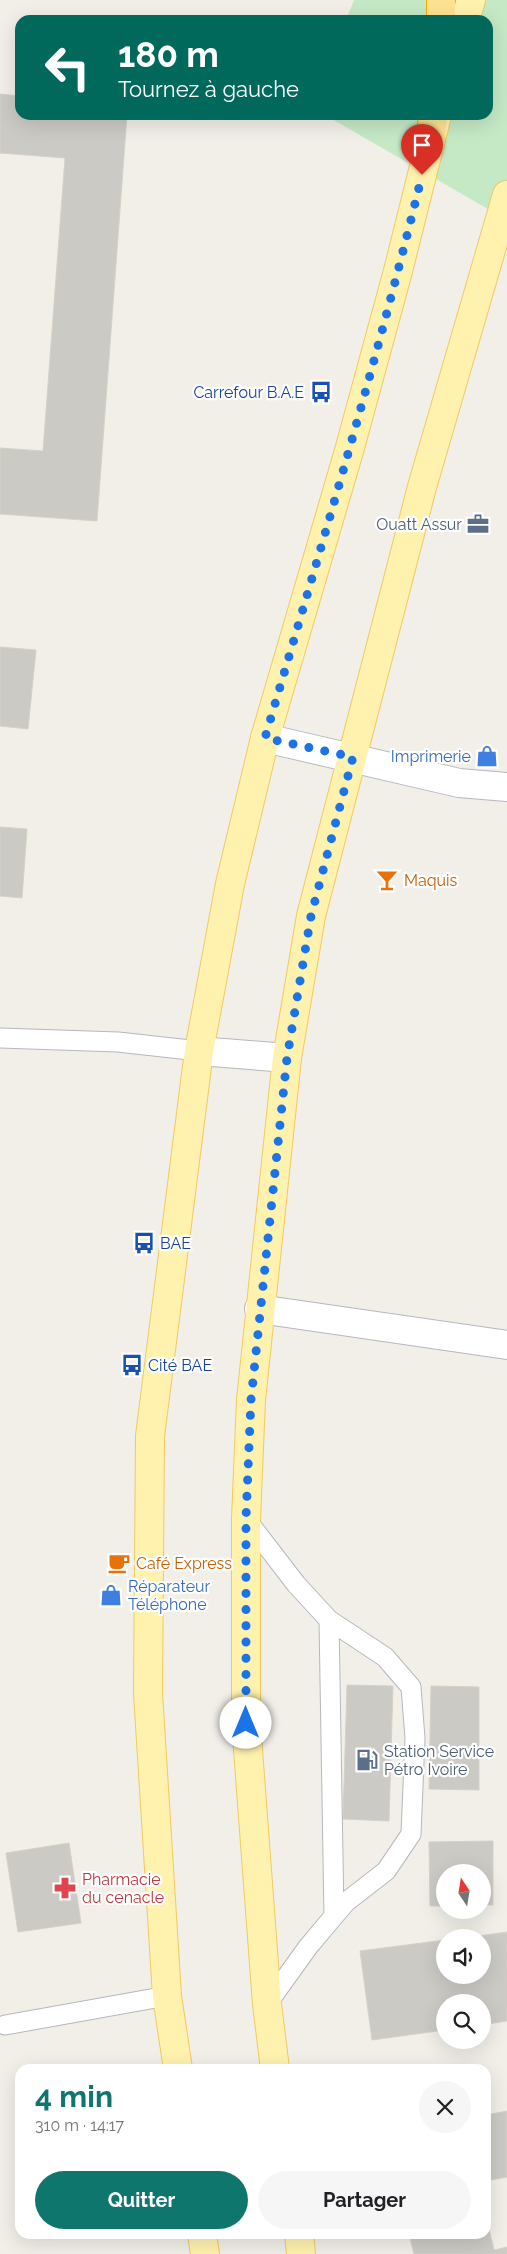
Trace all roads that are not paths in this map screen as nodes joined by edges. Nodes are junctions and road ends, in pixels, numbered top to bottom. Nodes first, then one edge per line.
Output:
1 (442, 0) edge
2 (471, 0) edge
3 (441, 15) edge
4 (466, 15) edge
5 (434, 122) edge
6 (507, 195) edge
7 (265, 738) junction
8 (353, 757) junction
9 (507, 787) edge
10 (0, 1038) edge
11 (199, 1050) junction
12 (287, 1058) junction
13 (259, 1309) junction
14 (507, 1345) edge
15 (246, 1518) junction
16 (329, 1620) junction
17 (334, 1916) junction
18 (168, 1996) junction
19 (266, 2004) junction
20 (5, 2026) dead end
21 (177, 2064) edge
22 (274, 2064) edge
23 (203, 2239) edge
24 (300, 2239) edge
25 (205, 2254) edge
26 (302, 2254) edge

1 - 3 highway
2 - 4 main road
5 - 7 main road
6 - 8 main road
7 - 8 street
7 - 11 main road
8 - 9 street
8 - 12 main road
10 - 11 lane
11 - 12 street
11 - 18 main road
12 - 13 main road
13 - 14 street
13 - 15 main road
15 - 16 lane
15 - 19 main road
16 - 17 lane
16 - 17 lane
17 - 19 lane
18 - 20 lane
18 - 21 main road
19 - 22 main road
23 - 25 main road
24 - 26 main road

